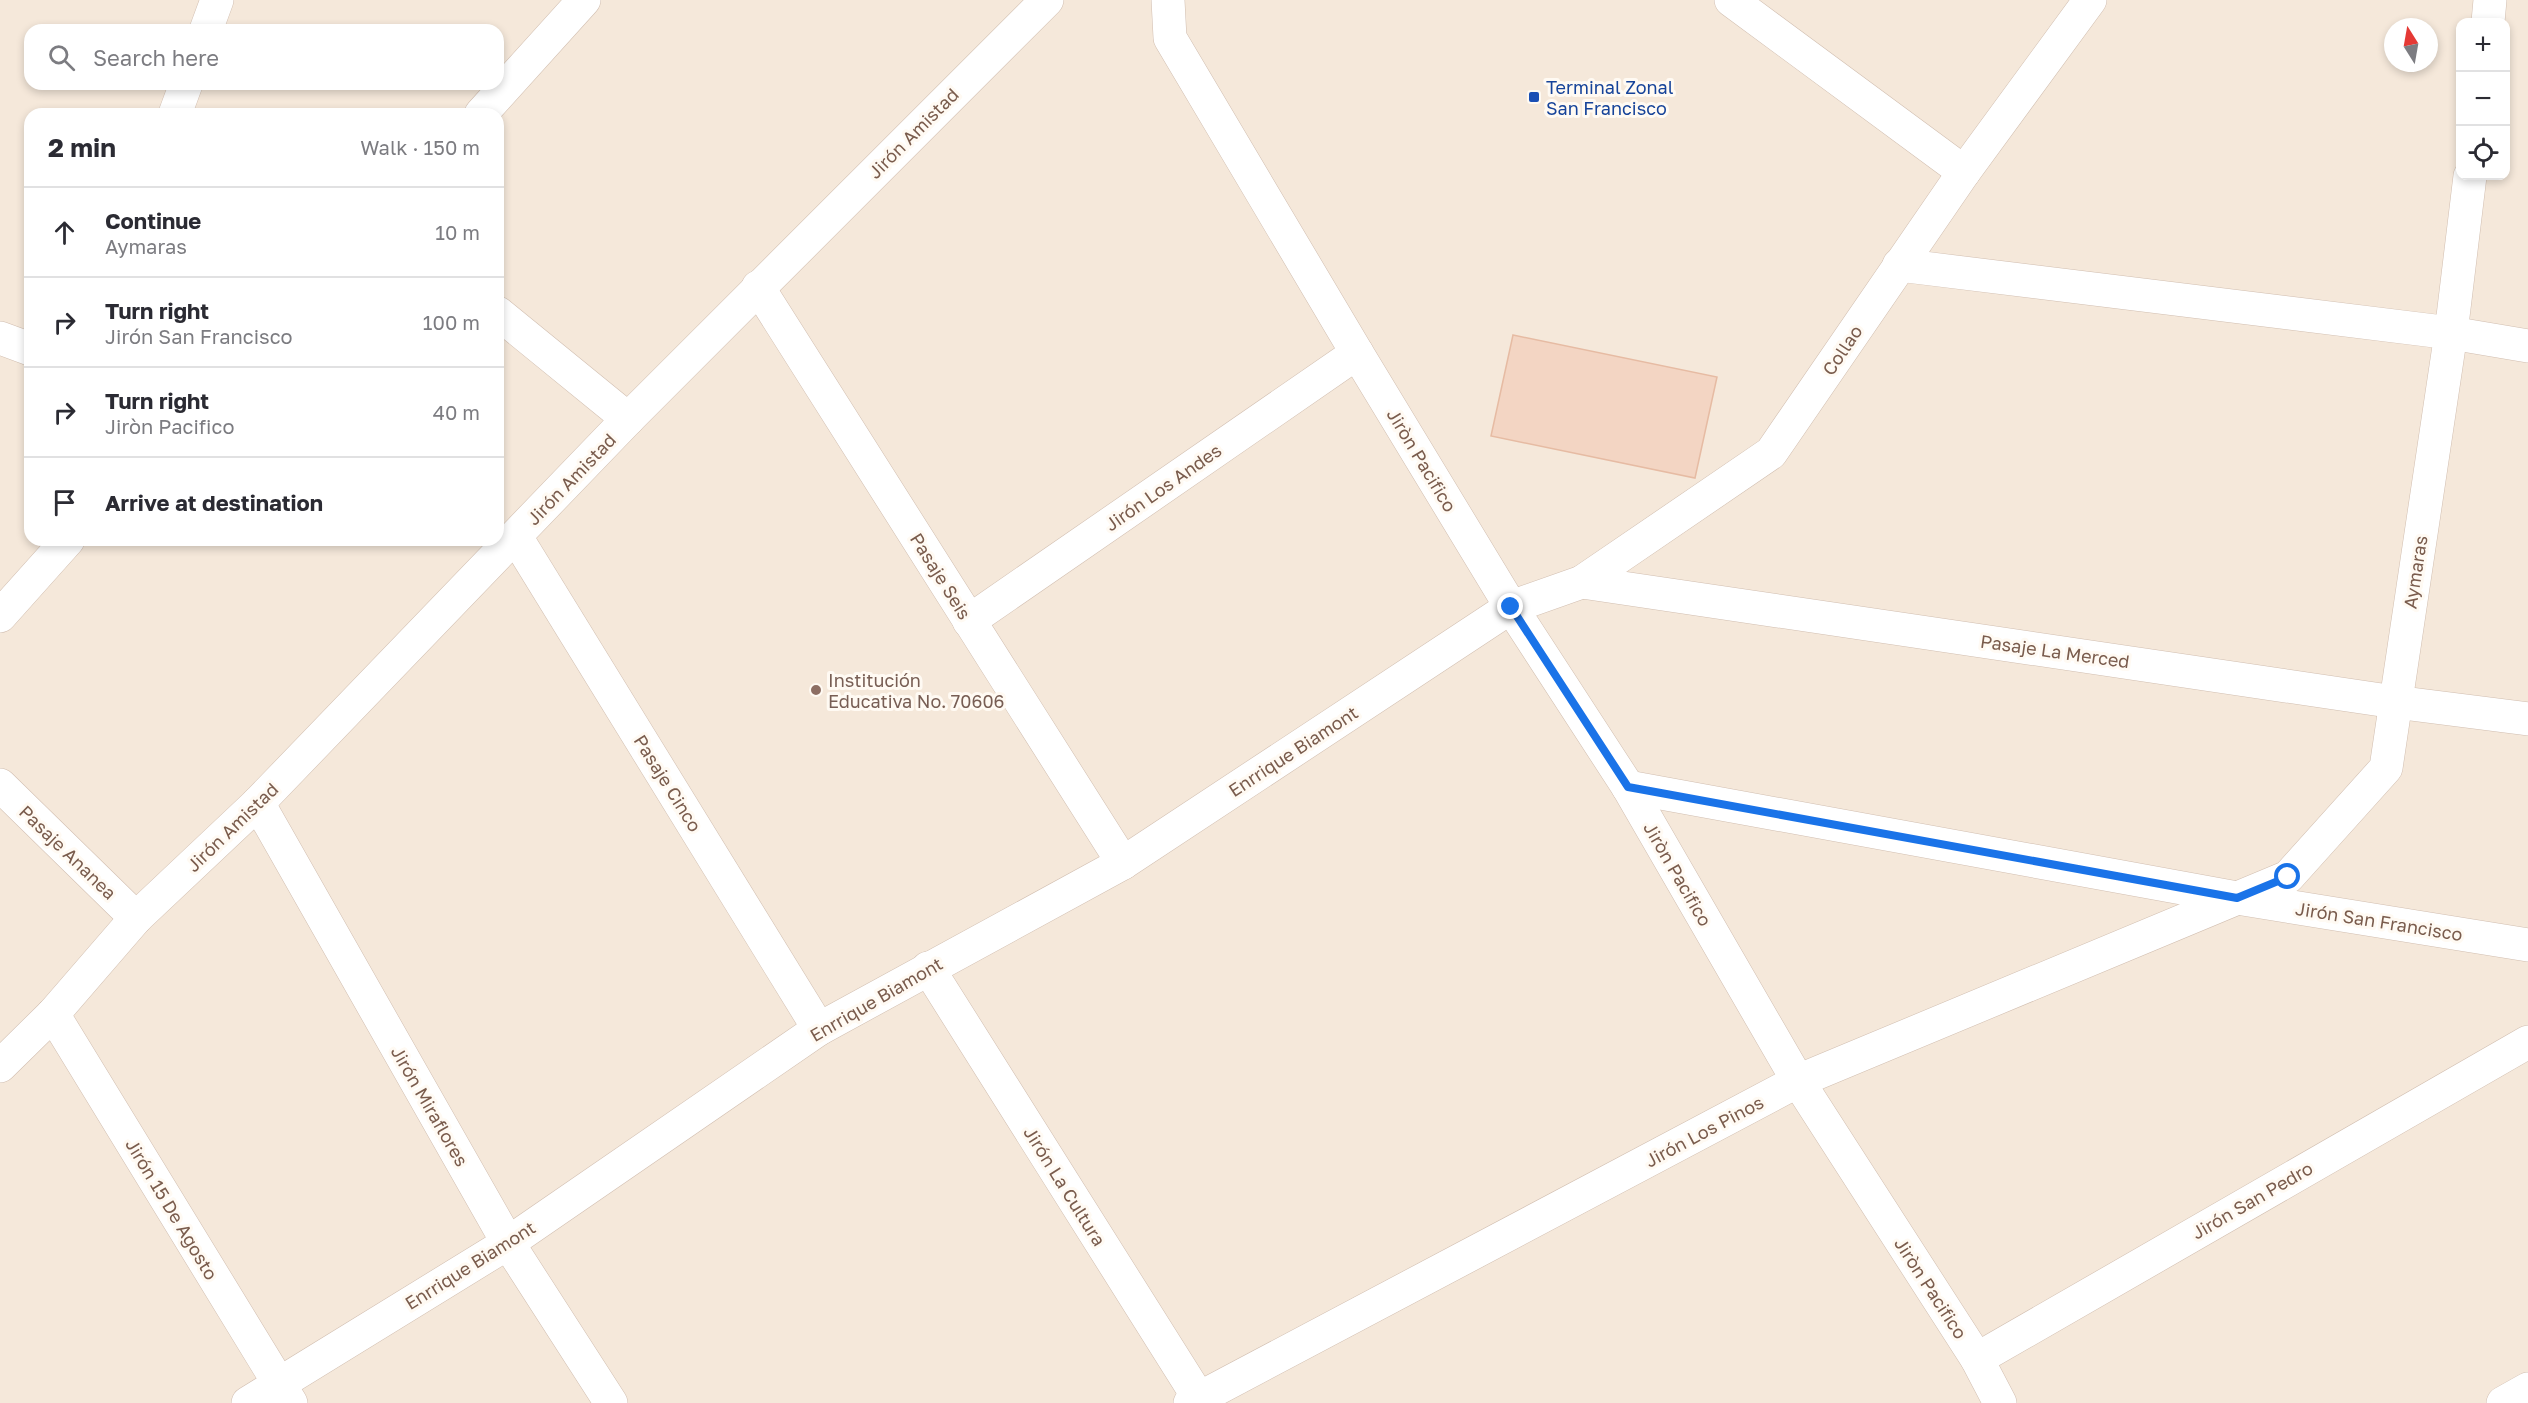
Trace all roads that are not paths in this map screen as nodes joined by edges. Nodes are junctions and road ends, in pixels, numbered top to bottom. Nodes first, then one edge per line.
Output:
1 (217, 0) edge
2 (584, 0) edge
3 (1047, 0) edge
4 (1168, 0) edge
5 (1731, 0) edge
6 (2090, 0) edge
7 (2490, 0) edge
8 (2488, 18) edge
9 (208, 24) edge
10 (504, 89) edge
11 (184, 90) edge
12 (503, 90) edge
13 (177, 108) edge
14 (486, 108) edge
15 (1964, 172) junction
16 (2470, 180) edge
17 (1899, 265) junction
18 (758, 288) junction
19 (504, 318) edge
20 (2451, 333) junction
21 (0, 338) edge
22 (2528, 346) edge
23 (24, 347) edge
24 (1357, 353) junction
25 (628, 419) junction
26 (516, 537) junction
27 (63, 546) edge
28 (1582, 582) junction
29 (1511, 607) junction
30 (0, 616) edge
31 (969, 621) junction
32 (2395, 702) junction
33 (2528, 719) edge
34 (0, 785) edge
35 (1628, 787) junction
36 (258, 803) junction
37 (1123, 863) junction
38 (2237, 898) junction
39 (136, 918) junction
40 (2528, 945) edge
41 (928, 968) junction
42 (53, 1014) junction
43 (819, 1029) junction
44 (2528, 1042) edge
45 (0, 1066) edge
46 (1798, 1081) junction
47 (508, 1243) junction
48 (1977, 1359) junction
49 (2528, 1389) edge
50 (285, 1393) edge
51 (1197, 1401) edge
52 (248, 1403) edge
53 (611, 1403) edge
54 (2000, 1403) edge
55 (2503, 1403) edge

1 - 9 street
2 - 10 street
3 - 18 street, Jirón Amistad
4 - 24 street, Jiròn Pacifico
5 - 15 street
6 - 15 street, Collao
7 - 8 street
11 - 13 street
12 - 14 street
15 - 17 street, Collao
16 - 20 street, Aymaras
17 - 20 street
17 - 28 street, Collao
18 - 25 street, Jirón Amistad
18 - 31 street, Pasaje Seis
19 - 25 street
20 - 22 street
20 - 32 street, Aymaras
21 - 23 street
24 - 29 street, Jiròn Pacifico
24 - 31 street, Jirón Los Andes
25 - 26 street, Jirón Amistad
26 - 36 street, Jirón Amistad
26 - 43 street, Pasaje Cinco
27 - 30 street
28 - 29 street, Collao
28 - 32 street, Pasaje La Merced
29 - 35 street, Jiròn Pacifico
29 - 37 street, Enrrique Biamont
31 - 37 street, Pasaje Seis
32 - 33 street, Pasaje La Merced
32 - 38 street, Aymaras
34 - 39 street, Pasaje Ananea
35 - 38 street, Jirón San Francisco
35 - 46 street, Jiròn Pacifico
36 - 39 street, Jirón Amistad
36 - 47 street, Jirón Miraflores
37 - 41 street, Enrrique Biamont
38 - 40 street, Jirón San Francisco
38 - 46 street, Jirón Los Pinos
39 - 42 street, Jirón Amistad
41 - 43 street, Enrrique Biamont
41 - 51 street, Jirón La Cultura
42 - 45 street, Jirón Amistad
42 - 50 street, Jirón 15 De Agosto
43 - 47 street, Enrrique Biamont
44 - 48 street, Jirón San Pedro
46 - 48 street, Jiròn Pacifico
46 - 51 street, Jirón Los Pinos
47 - 50 street, Enrrique Biamont
47 - 53 street, Jirón Miraflores
48 - 54 street, Jiròn Pacifico
49 - 55 street
50 - 52 street, Enrrique Biamont

